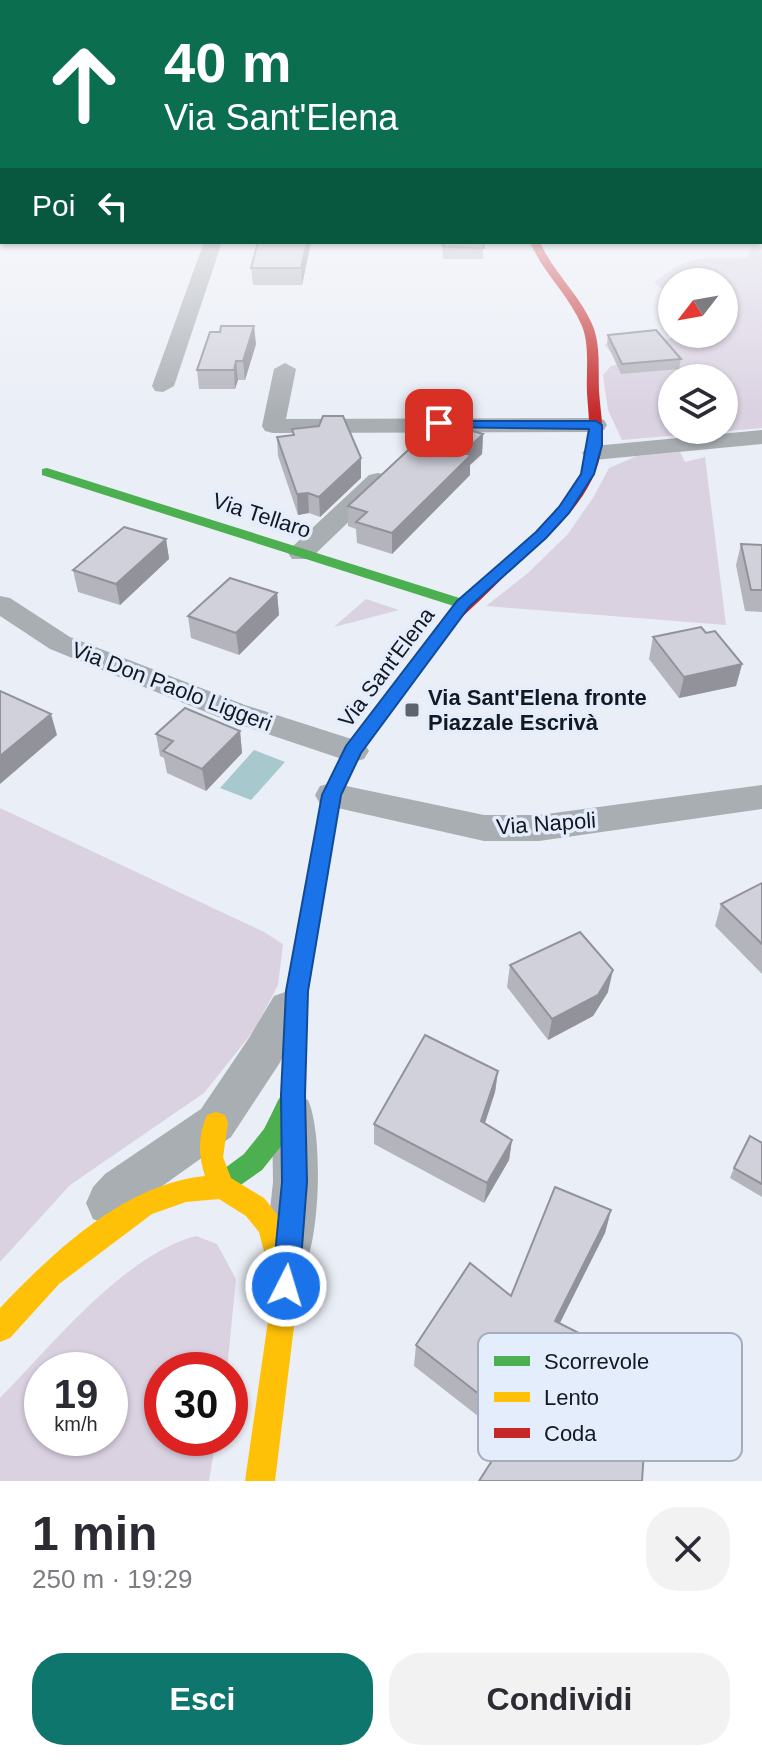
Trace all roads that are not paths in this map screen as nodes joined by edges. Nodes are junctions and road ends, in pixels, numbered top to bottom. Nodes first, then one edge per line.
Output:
1 (201, 276) edge
2 (553, 276) edge
3 (285, 369) dead end
4 (163, 386) dead end
5 (596, 425) junction
6 (762, 437) edge
7 (594, 453) junction
8 (47, 472) dead end
9 (378, 480) edge
10 (301, 553) junction
11 (0, 604) edge
12 (463, 604) junction
13 (353, 751) junction
14 (332, 795) junction
15 (762, 797) edge
16 (297, 991) junction
17 (293, 1095) junction
18 (216, 1123) junction
19 (222, 1186) junction
20 (50, 1275) junction
21 (286, 1286) junction
22 (0, 1328) edge
23 (260, 1481) edge

1 - 4 street
2 - 5 street, Via Sant'Elena
3 - 5 street
5 - 7 street, Via Sant'Elena
6 - 7 street
7 - 12 street, Via Sant'Elena
8 - 10 street, Via Tellaro
9 - 10 street
10 - 12 street, Via Tellaro
11 - 13 street, Via Don Paolo Liggeri
12 - 13 street, Via Sant'Elena
13 - 14 street, Via Sant'Elena
14 - 15 street, Via Napoli
14 - 16 street, Via Sant'Elena
16 - 17 street, Via Sant'Elena
16 - 18 street
17 - 19 street
17 - 21 street
18 - 19 street
18 - 20 street
19 - 20 street
19 - 21 street
20 - 22 street
21 - 23 street

